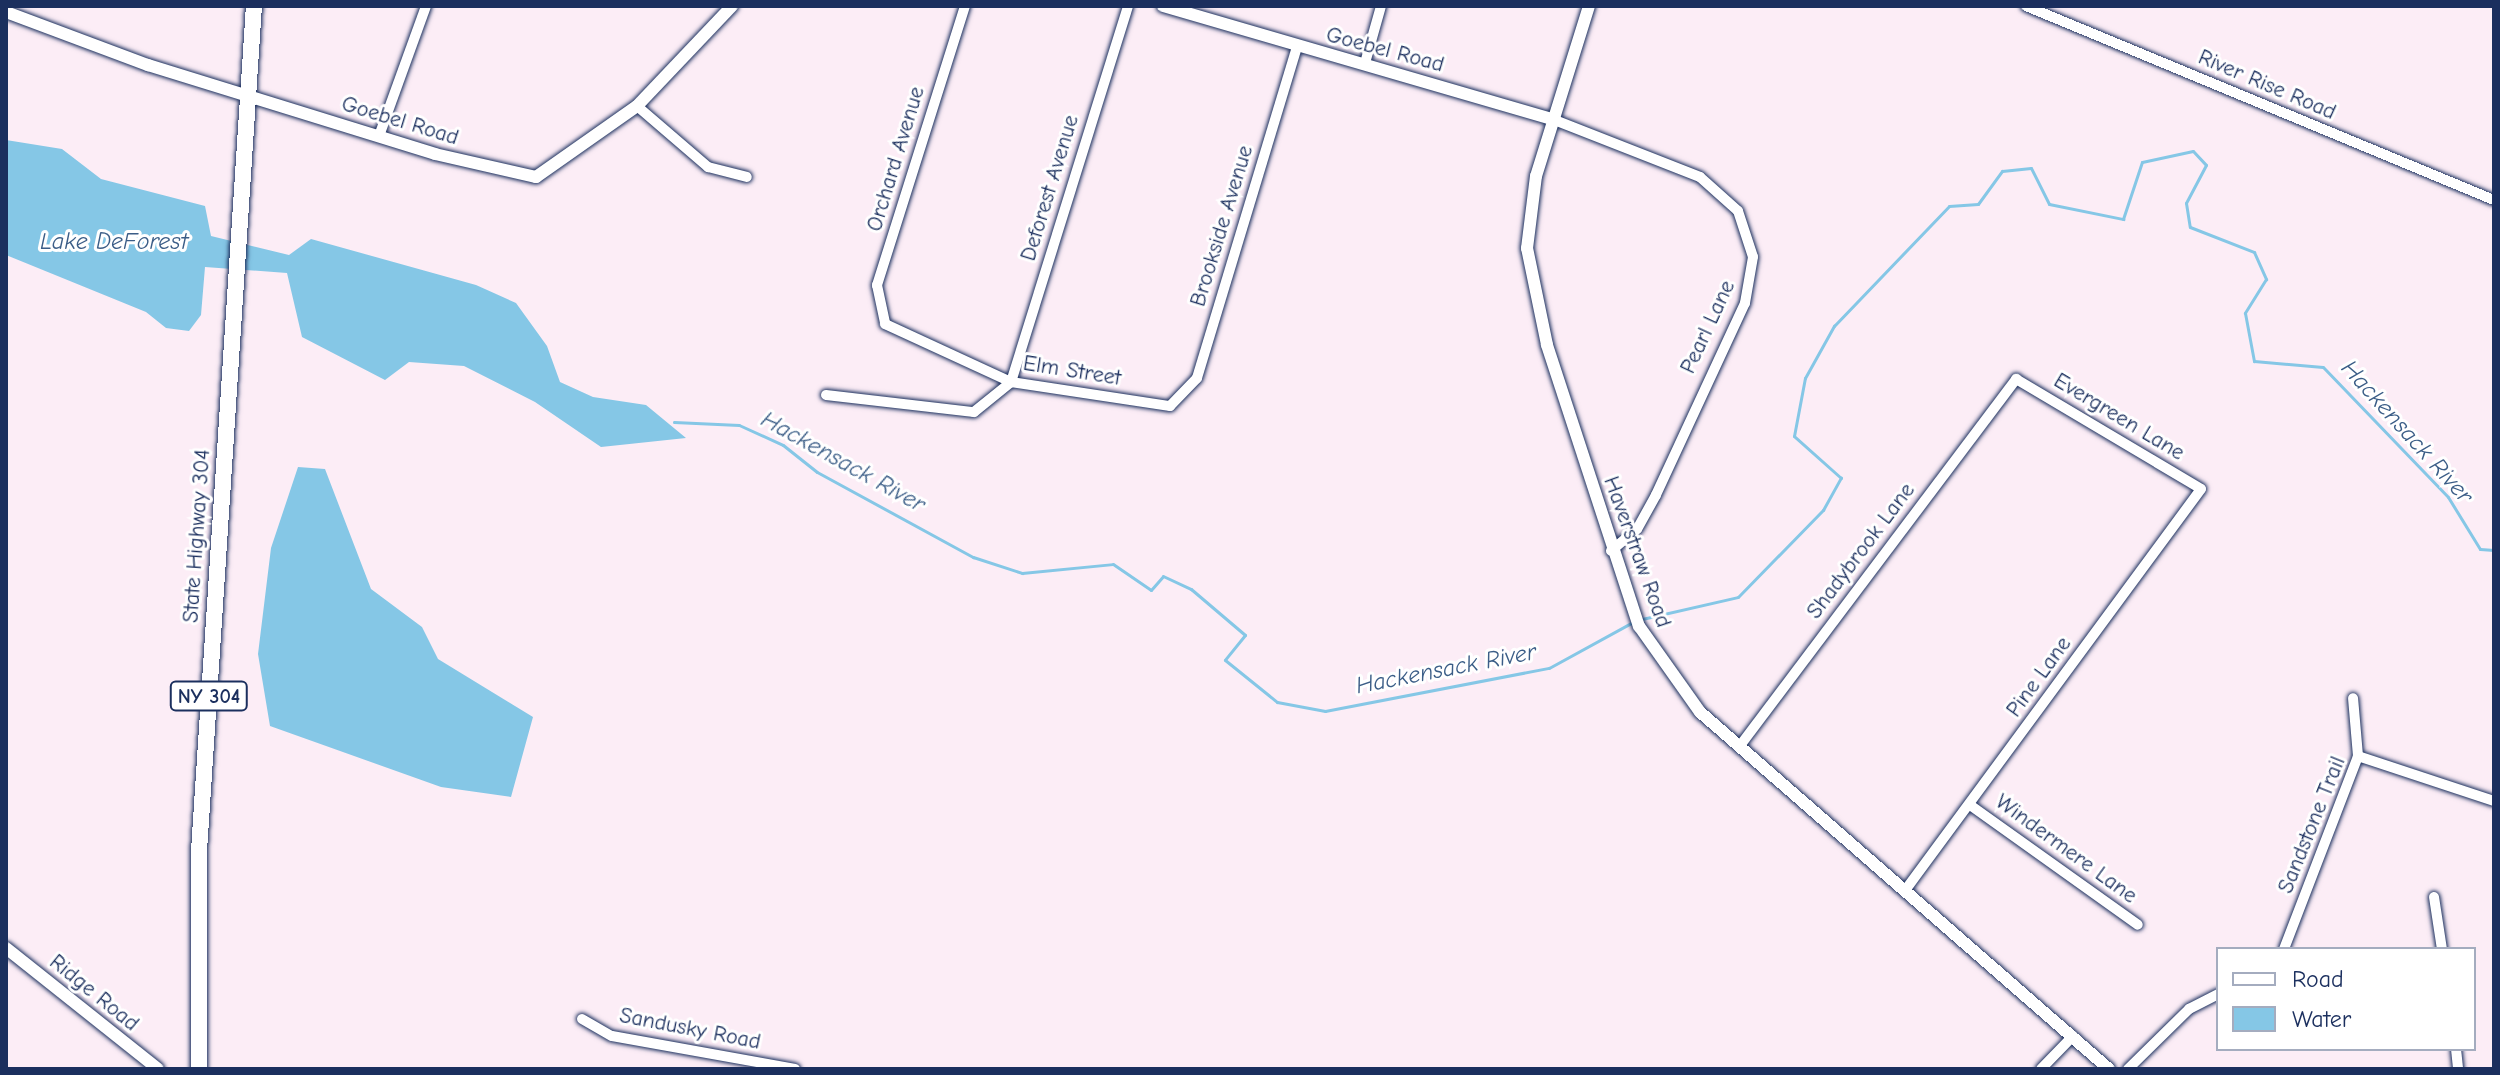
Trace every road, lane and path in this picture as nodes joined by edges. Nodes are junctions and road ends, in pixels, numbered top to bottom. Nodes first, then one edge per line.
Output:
1 (254, 6) edge
2 (426, 6) edge
3 (732, 6) edge
4 (965, 6) edge
5 (1128, 6) edge
6 (1163, 6) edge
7 (1381, 6) edge
8 (1589, 6) edge
9 (2026, 6) edge
10 (6, 12) edge
11 (1297, 47) junction
12 (1365, 63) junction
13 (248, 96) junction
14 (637, 106) junction
15 (1552, 119) junction
16 (379, 136) junction
17 (747, 177) dead end
18 (2494, 200) edge
19 (885, 324) joint
20 (2016, 379) joint
21 (1011, 382) junction
22 (826, 395) dead end
23 (1170, 406) joint
24 (2201, 489) joint
25 (1611, 551) junction
26 (2353, 698) dead end
27 (1739, 747) junction
28 (2358, 756) junction
29 (2494, 801) edge
30 (1970, 805) junction
31 (1907, 888) junction
32 (2434, 897) dead end
33 (2138, 925) dead end
34 (2285, 947) edge
35 (2442, 947) edge
36 (6, 948) edge
37 (2216, 994) edge
38 (582, 1019) dead end
39 (2073, 1036) junction
40 (158, 1069) edge
41 (199, 1069) edge
42 (795, 1069) edge
43 (2041, 1069) edge
44 (2109, 1069) edge
45 (2128, 1069) edge

1 - 13 main road, State Highway 304 / NY 304
2 - 16 street
3 - 14 street, Goebel Road
4 - 19 street, Orchard Avenue
5 - 21 street, Deforest Avenue
6 - 11 street, Goebel Road
7 - 12 street
8 - 15 street, Haverstraw Road
9 - 18 street, River Rise Road
10 - 13 street, Goebel Road
11 - 12 street, Goebel Road
11 - 23 street, Brookside Avenue
12 - 15 street, Goebel Road
13 - 16 street, Goebel Road
13 - 41 main road, State Highway 304 / NY 304
14 - 16 street, Goebel Road
14 - 17 street
15 - 25 street, Haverstraw Road
15 - 25 street, Pearl Lane
19 - 21 street, Elm Street
20 - 24 street, Evergreen Lane
20 - 27 street, Shadybrook Lane
21 - 22 street
21 - 23 street, Elm Street
24 - 30 street, Pine Lane
25 - 27 street, Haverstraw Road
26 - 28 street
27 - 31 street, Haverstraw Road
28 - 29 street, Sandstone Trail
28 - 34 street, Sandstone Trail
30 - 31 street, Pine Lane
30 - 33 street, Windermere Lane
31 - 39 street, Haverstraw Road
32 - 35 street
36 - 40 street, Ridge Road
37 - 45 street
38 - 42 street, Sandusky Road
39 - 43 street
39 - 44 street, Haverstraw Road

